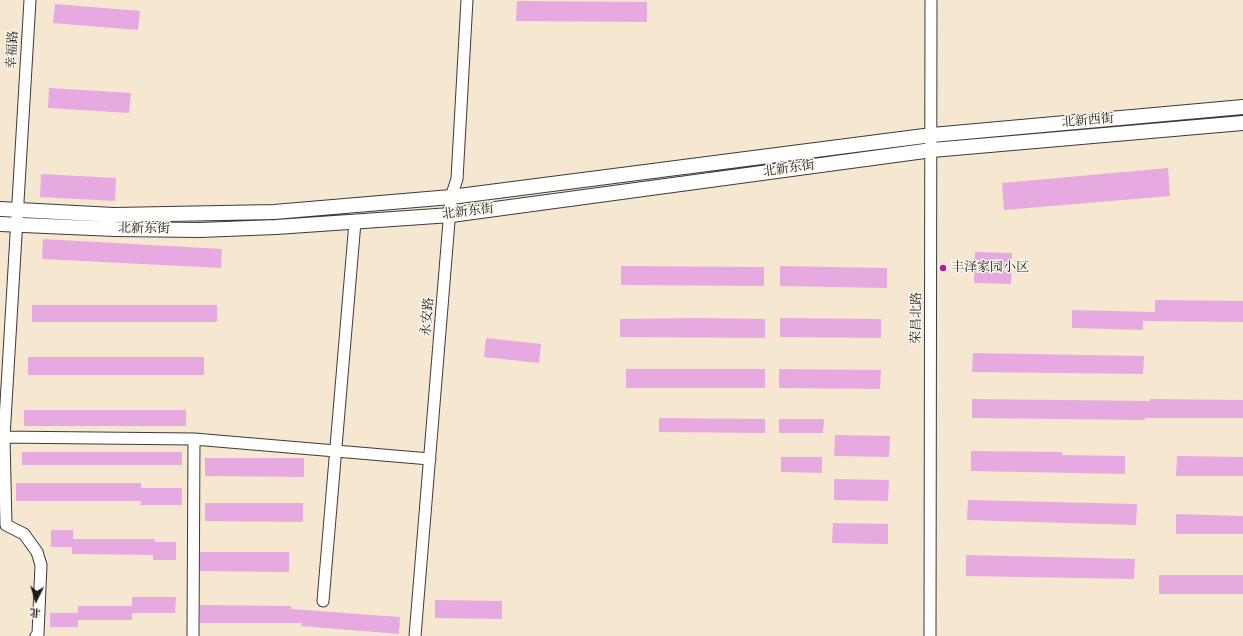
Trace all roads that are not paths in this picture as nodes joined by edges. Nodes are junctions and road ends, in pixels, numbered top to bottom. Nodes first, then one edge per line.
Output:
1 (30, 0) edge
2 (467, 0) edge
3 (931, 0) edge
4 (1243, 107) edge
5 (1243, 123) edge
6 (932, 135) junction
7 (932, 150) junction
8 (710, 164) junction
9 (712, 179) junction
10 (451, 197) junction
11 (0, 209) edge
12 (18, 210) junction
13 (451, 215) junction
14 (355, 222) junction
15 (0, 224) edge
16 (17, 225) junction
17 (2, 437) edge
18 (194, 438) junction
19 (337, 449) junction
20 (430, 458) junction
21 (3, 526) edge
22 (323, 601) dead end
23 (36, 636) edge
24 (193, 636) edge
25 (415, 636) edge
26 (930, 636) edge

1 - 12 street, 幸福路
2 - 10 street, 永安路
3 - 6 street, 荣昌北路
4 - 6 main road, 北新西街
5 - 7 main road, 北新西街
6 - 7 street, 荣昌北路
6 - 8 main road, 北新东街
7 - 9 main road, 北新东街
7 - 26 street, 荣昌北路
8 - 9 street
8 - 10 main road, 北新东街
9 - 13 main road, 北新东街
10 - 12 main road, 北新东街
10 - 13 street, 永安路
11 - 12 main road, 北新东街
12 - 16 street, 幸福路
13 - 14 main road, 北新东街
13 - 20 street, 永安路
14 - 16 main road, 北新东街
14 - 19 street
15 - 16 main road, 北新东街
16 - 17 street, 幸福路
17 - 18 street
17 - 21 street, 幸福路
18 - 19 street
18 - 24 street
19 - 20 street
19 - 22 street
20 - 25 street, 永安路
21 - 23 street

